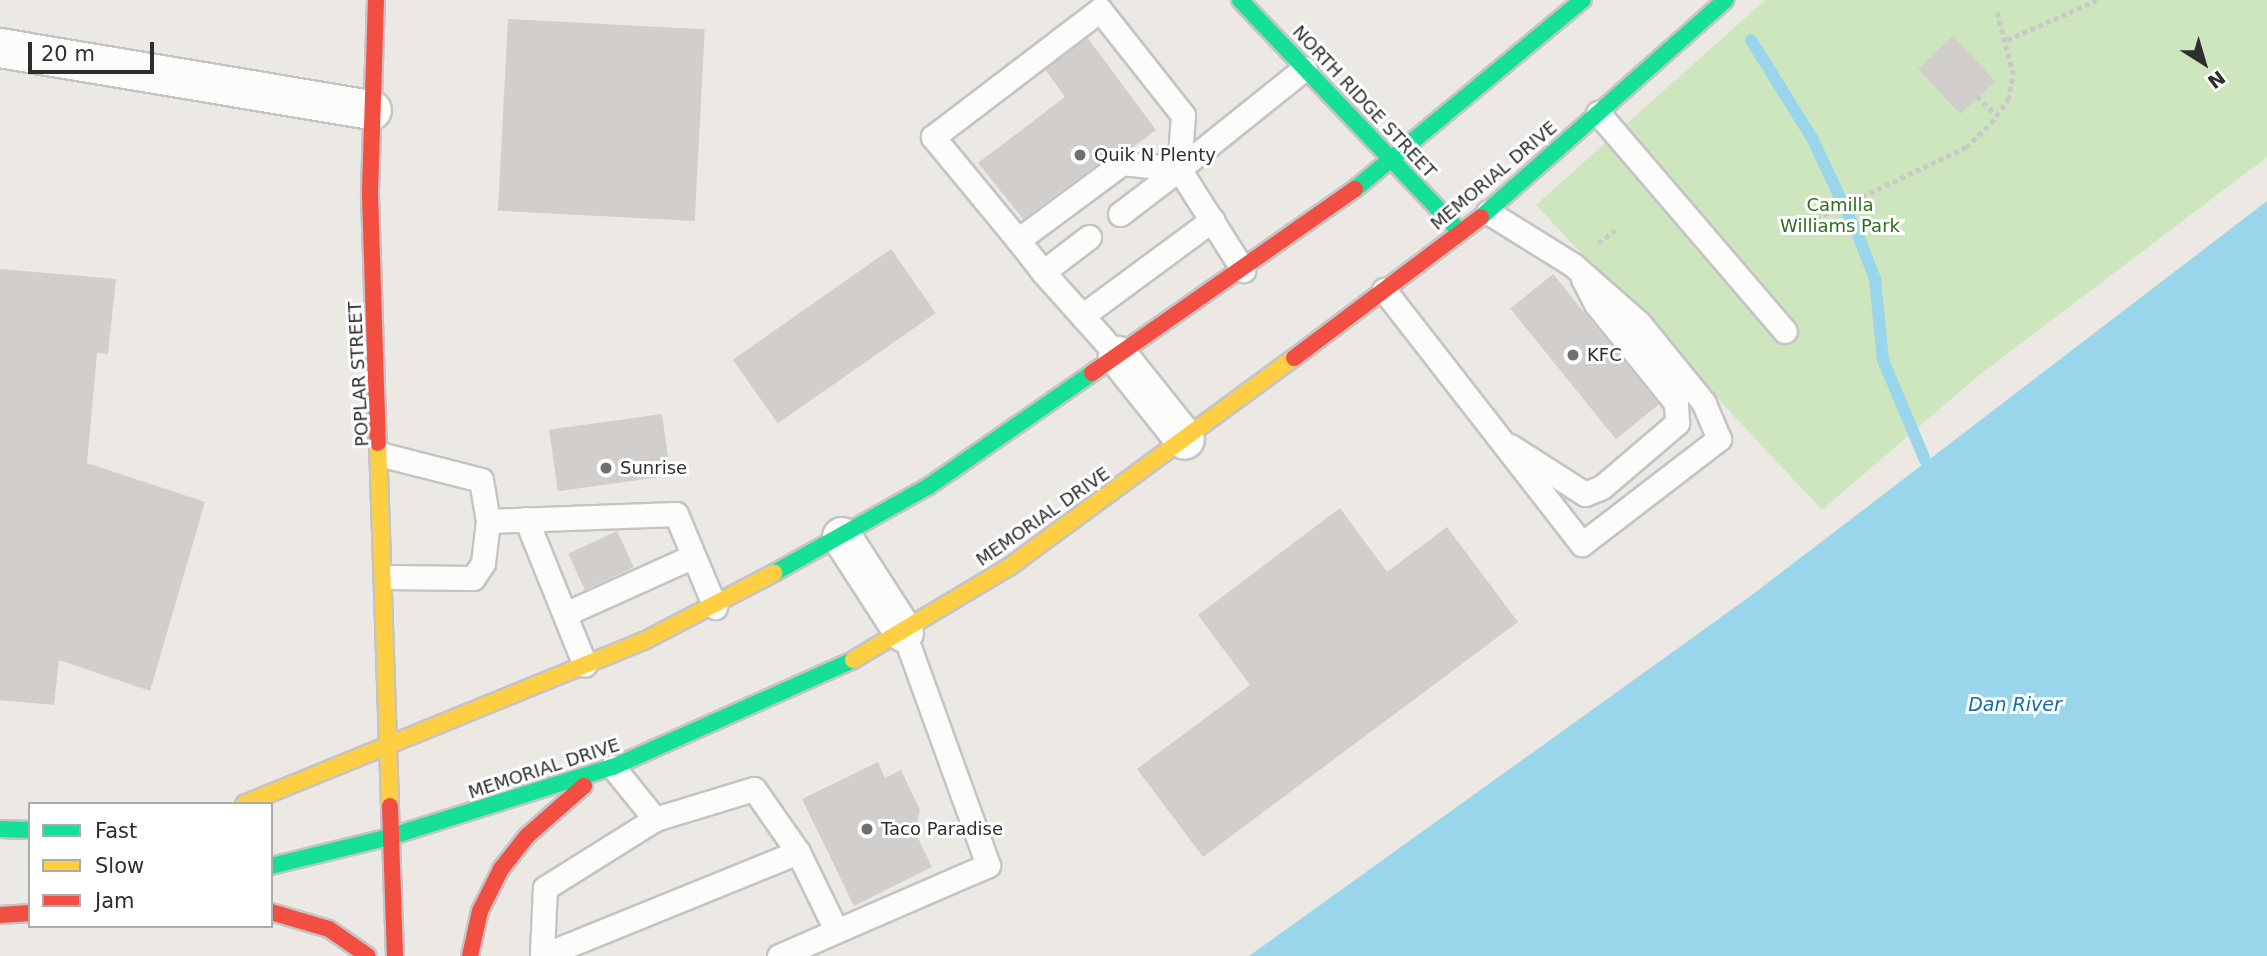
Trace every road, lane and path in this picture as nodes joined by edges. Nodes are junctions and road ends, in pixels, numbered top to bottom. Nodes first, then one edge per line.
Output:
1 (376, 0) edge
2 (1240, 0) edge
3 (1583, 0) edge
4 (1725, 0) edge
5 (2097, 0) edge
6 (1997, 12) dead end
7 (2007, 40) junction
8 (0, 48) edge
9 (1305, 68) junction
10 (1977, 96) dead end
11 (373, 110) junction
12 (1598, 113) junction
13 (1996, 115) junction
14 (1392, 161) junction
15 (1180, 169) junction
16 (1488, 212) junction
17 (1120, 214) dead end
18 (1212, 220) junction
19 (1460, 231) junction
20 (1785, 233) dead end
21 (1089, 237) dead end
22 (1018, 240) junction
23 (1580, 270) junction
24 (1243, 271) junction
25 (1043, 272) junction
26 (1384, 290) junction
27 (1082, 316) junction
28 (1785, 331) dead end
29 (1118, 356) junction
30 (1185, 440) junction
31 (1499, 440) junction
32 (383, 455) junction
33 (527, 519) junction
34 (488, 521) junction
35 (842, 537) junction
36 (691, 557) junction
37 (387, 576) junction
38 (715, 607) junction
39 (565, 614) junction
40 (904, 633) junction
41 (585, 666) junction
42 (389, 746) junction
43 (607, 769) junction
44 (249, 802) edge
45 (655, 819) junction
46 (0, 829) edge
47 (28, 830) edge
48 (389, 838) junction
49 (798, 852) junction
50 (273, 866) edge
51 (28, 913) edge
52 (273, 913) edge
53 (0, 915) edge
54 (836, 930) junction
55 (541, 955) edge
56 (368, 956) edge
57 (395, 956) edge
58 (470, 956) edge
59 (779, 956) edge

1 - 11 main road, POPLAR STREET
2 - 9 main road, NORTH RIDGE STREET
3 - 14 main road
4 - 12 main road, MEMORIAL DRIVE
5 - 7 path
6 - 7 path
7 - 13 path
8 - 11 street
9 - 14 main road, NORTH RIDGE STREET
9 - 15 lane
10 - 13 path
11 - 32 main road, POPLAR STREET
12 - 16 main road, MEMORIAL DRIVE
12 - 28 lane
13 - 20 path
14 - 19 main road, NORTH RIDGE STREET
14 - 24 main road
15 - 17 lane
15 - 18 lane
15 - 22 lane
15 - 22 lane
16 - 19 main road, MEMORIAL DRIVE
16 - 23 lane
18 - 24 lane
18 - 27 lane
19 - 26 main road, MEMORIAL DRIVE
21 - 25 lane
22 - 25 lane
23 - 31 lane
23 - 31 lane
24 - 29 main road
25 - 27 lane
26 - 30 main road, MEMORIAL DRIVE
26 - 31 lane
27 - 29 lane
29 - 30 street
29 - 35 main road
30 - 40 main road, MEMORIAL DRIVE
32 - 34 lane
32 - 37 main road, POPLAR STREET
33 - 34 lane
33 - 36 lane
33 - 39 lane
34 - 37 lane
35 - 38 main road
35 - 40 street
36 - 38 lane
36 - 39 lane
37 - 42 main road, POPLAR STREET
38 - 41 main road
39 - 41 lane
40 - 43 main road, MEMORIAL DRIVE
40 - 54 lane
41 - 42 main road
42 - 44 main road
42 - 48 main road, POPLAR STREET
43 - 45 lane
43 - 48 main road, MEMORIAL DRIVE
43 - 58 main road
45 - 49 lane
45 - 55 lane
46 - 47 main road
48 - 50 main road, MEMORIAL DRIVE
48 - 57 main road, POPLAR STREET
49 - 54 lane
49 - 55 lane
51 - 53 main road
52 - 56 main road
54 - 59 lane

